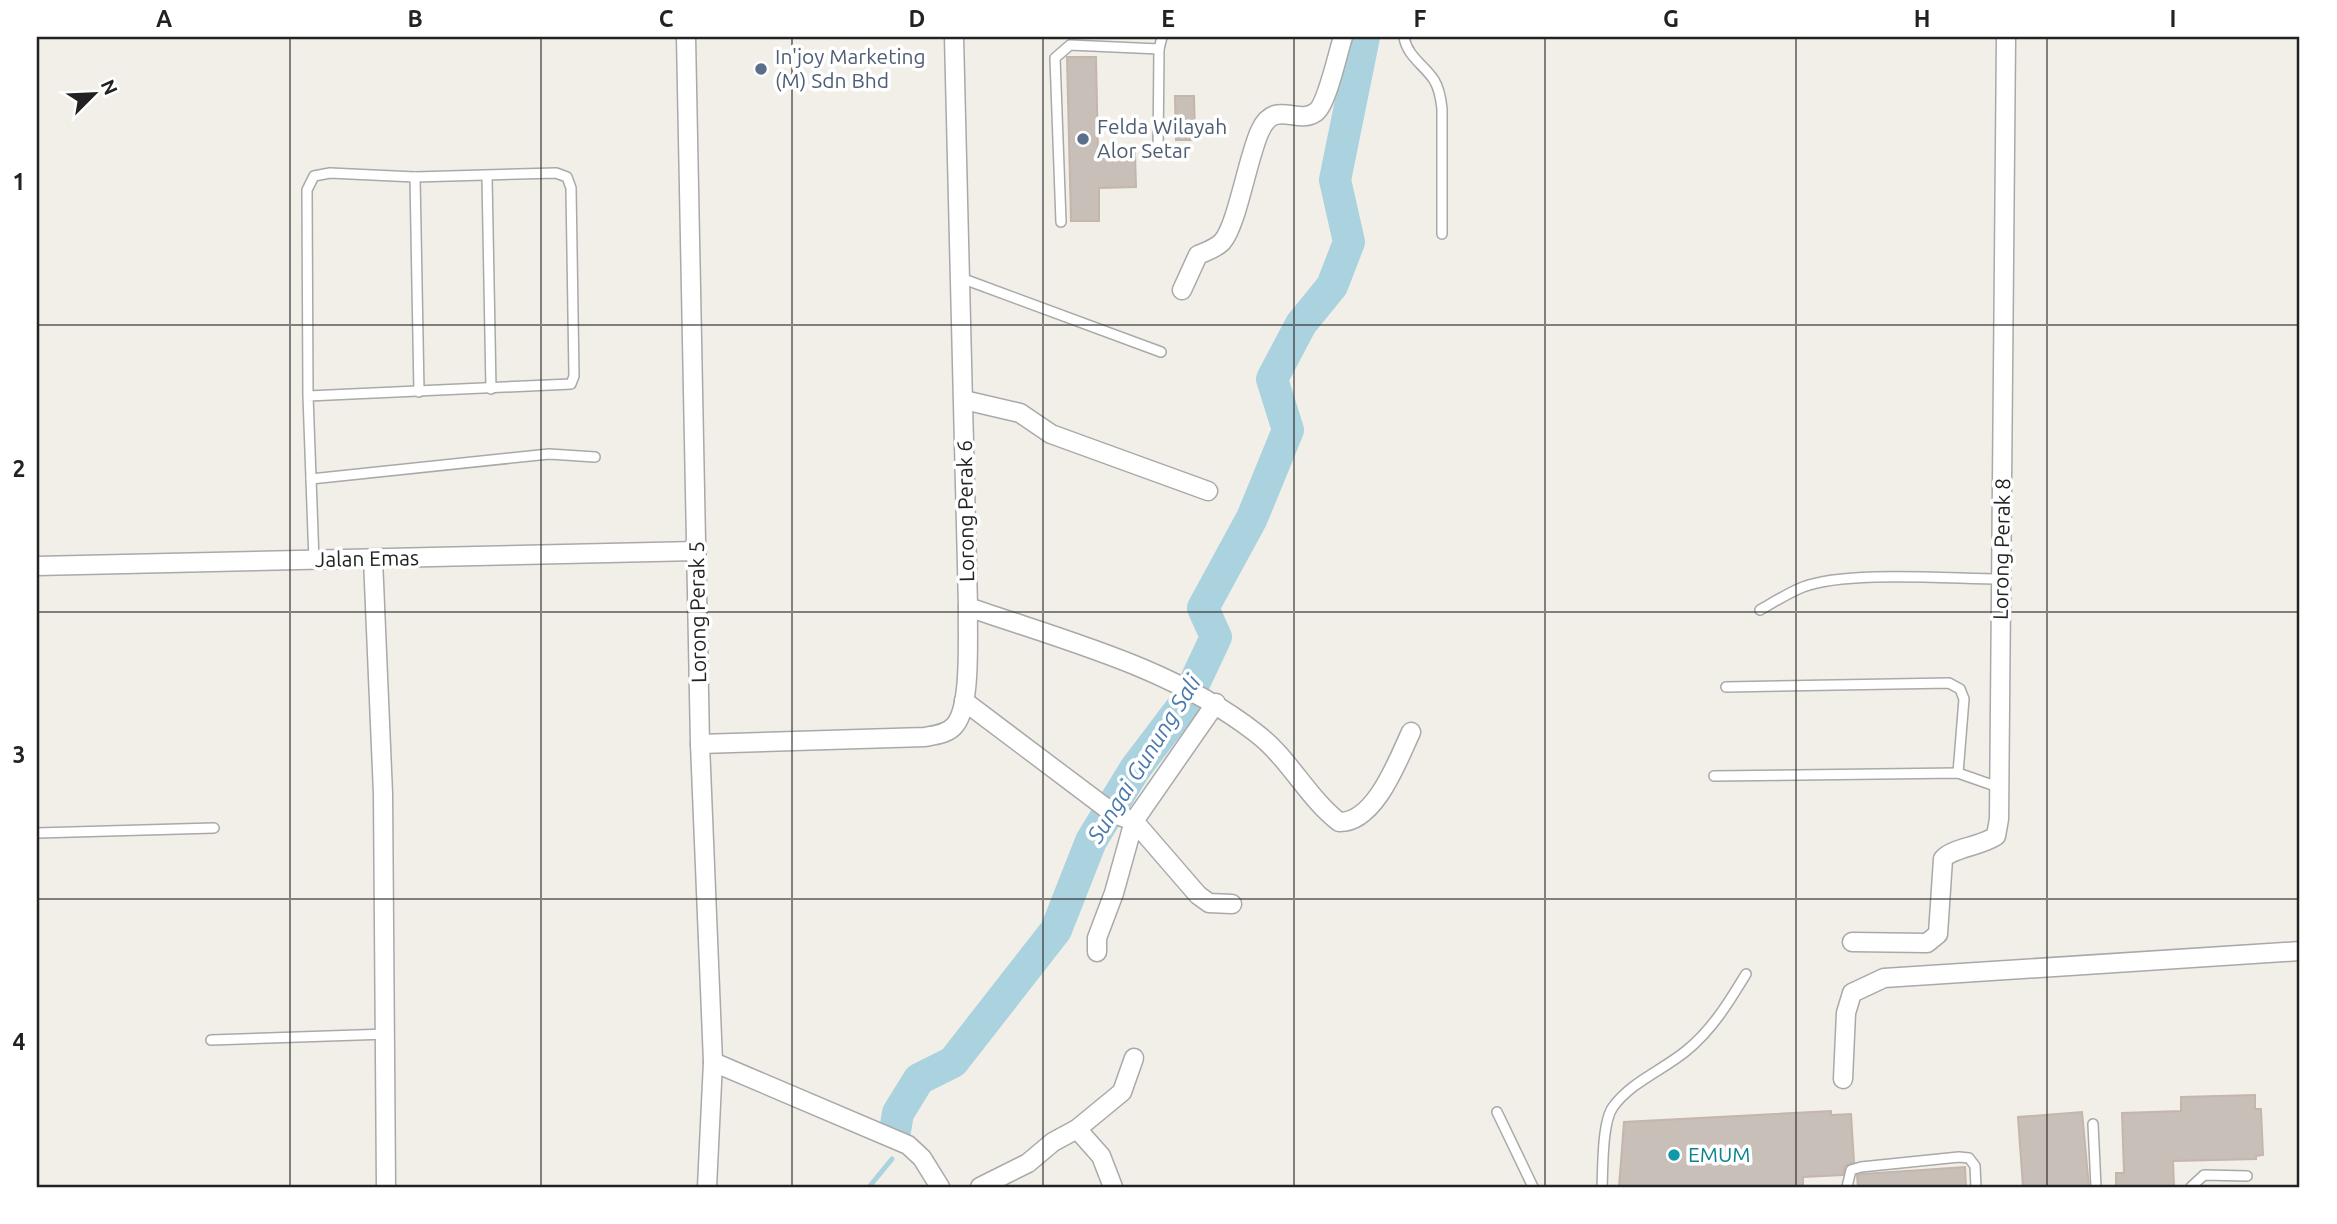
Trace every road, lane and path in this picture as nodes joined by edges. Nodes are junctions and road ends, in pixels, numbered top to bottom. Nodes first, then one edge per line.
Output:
1 (686, 37) edge
2 (954, 37) edge
3 (1162, 37) edge
4 (1342, 37) edge
5 (1404, 37) edge
6 (2006, 37) edge
7 (1159, 49) junction
8 (1158, 154) dead end
9 (415, 177) junction
10 (487, 177) junction
11 (1061, 222) dead end
12 (1442, 234) dead end
13 (961, 278) junction
14 (1182, 290) dead end
15 (1161, 352) dead end
16 (491, 389) junction
17 (419, 392) junction
18 (308, 396) junction
19 (964, 400) junction
20 (595, 457) dead end
21 (311, 480) junction
22 (1208, 491) dead end
23 (697, 551) junction
24 (373, 559) junction
25 (314, 561) junction
26 (37, 566) edge
27 (2001, 579) junction
28 (968, 607) junction
29 (1760, 610) dead end
30 (1726, 687) dead end
31 (964, 701) junction
32 (1216, 703) junction
33 (1410, 732) dead end
34 (700, 744) junction
35 (1958, 773) junction
36 (1714, 776) dead end
37 (1998, 787) junction
38 (1134, 821) junction
39 (214, 828) dead end
40 (37, 833) edge
41 (1232, 904) dead end
42 (1852, 942) dead end
43 (2300, 951) edge
44 (1097, 952) dead end
45 (1745, 974) dead end
46 (387, 1034) junction
47 (211, 1040) dead end
48 (1134, 1058) dead end
49 (713, 1062) junction
50 (1843, 1079) dead end
51 (1497, 1112) dead end
52 (2093, 1124) dead end
53 (1077, 1129) junction
54 (2247, 1176) dead end
55 (386, 1187) edge
56 (707, 1187) edge
57 (940, 1187) edge
58 (979, 1187) edge
59 (1113, 1187) edge
60 (1533, 1187) edge
61 (1602, 1187) edge
62 (1847, 1187) edge
63 (1976, 1187) edge
64 (2096, 1187) edge
65 (2191, 1187) edge

1 - 23 street, Lorong Perak 5
2 - 13 street, Lorong Perak 6
3 - 7 lane
4 - 14 street
5 - 12 lane
6 - 27 street, Lorong Perak 8
7 - 8 lane
7 - 11 lane
9 - 10 lane
9 - 17 lane
9 - 18 lane
10 - 16 lane
10 - 16 lane
13 - 15 lane
13 - 19 street, Lorong Perak 6
16 - 17 lane
17 - 18 lane
18 - 21 lane
19 - 22 street
19 - 28 street, Lorong Perak 6
20 - 21 lane
21 - 25 lane
23 - 24 street, Jalan Emas
23 - 34 street, Lorong Perak 5
24 - 25 street, Jalan Emas
24 - 46 street
25 - 26 street, Jalan Emas
27 - 29 lane
27 - 37 street, Lorong Perak 8
28 - 31 street, Lorong Perak 6
28 - 32 street
30 - 35 lane
31 - 34 street, Lorong Perak 6
31 - 38 street
32 - 33 street
32 - 38 street
34 - 49 street, Lorong Perak 5
35 - 36 lane
35 - 37 lane
37 - 42 street, Lorong Perak 8
38 - 41 street
38 - 44 street
39 - 40 lane
43 - 50 street
45 - 61 lane
46 - 47 lane
46 - 55 street
48 - 53 street
49 - 56 street, Lorong Perak 5
49 - 57 street
51 - 60 lane
52 - 64 lane
53 - 58 street
53 - 59 street
54 - 65 lane
62 - 63 lane

